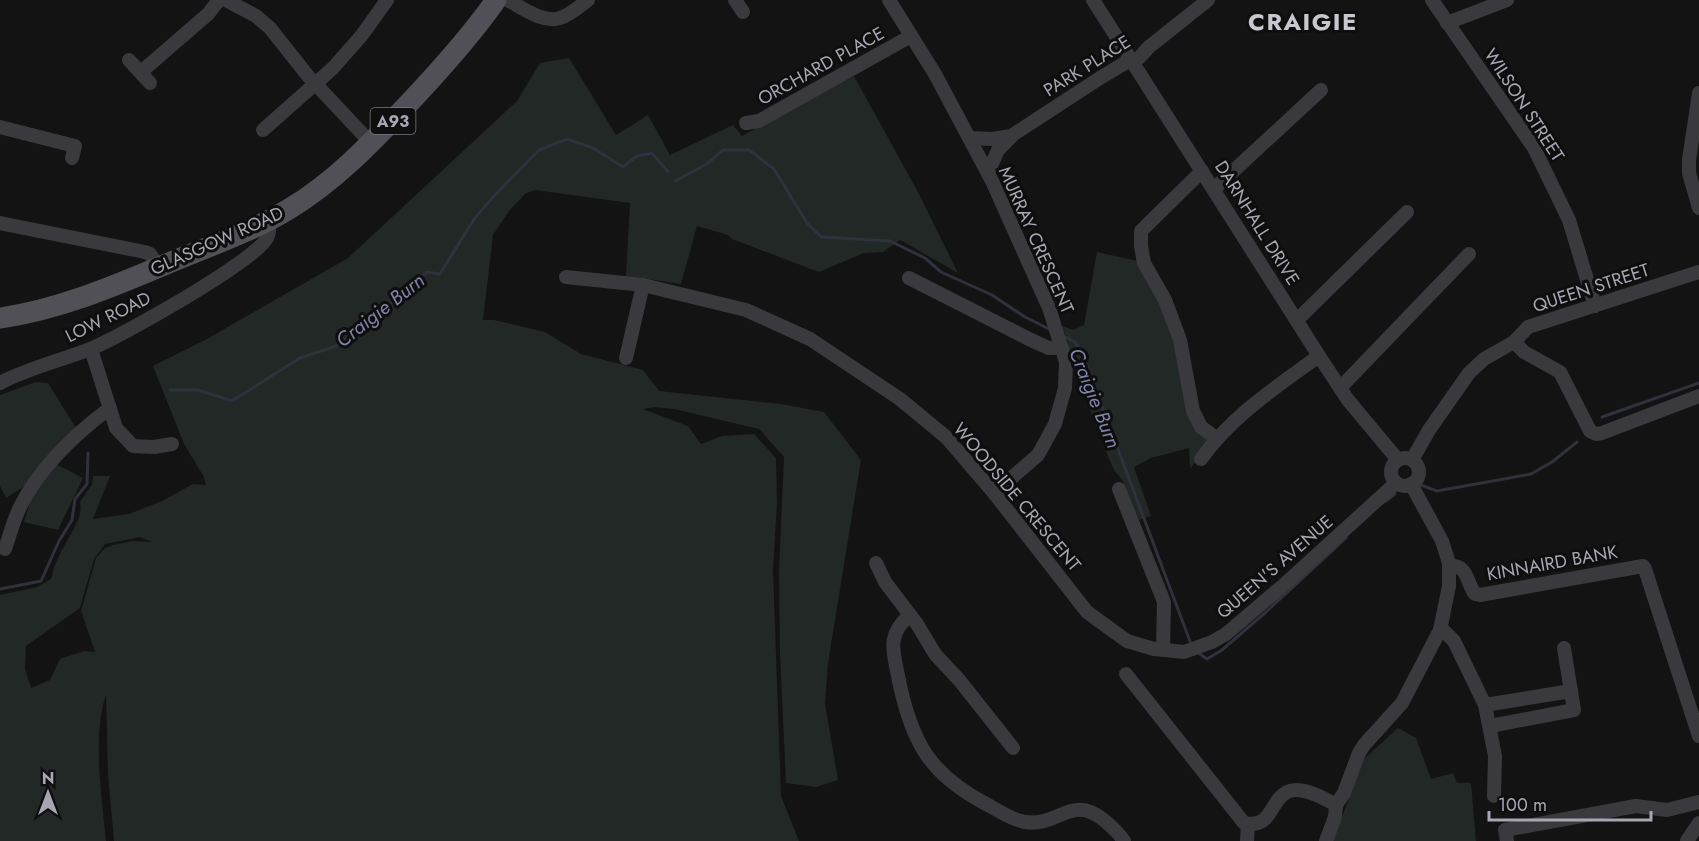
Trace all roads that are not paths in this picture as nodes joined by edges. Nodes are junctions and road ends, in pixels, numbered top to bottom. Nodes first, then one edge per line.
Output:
1 (219, 0) edge
2 (226, 0) edge
3 (387, 0) edge
4 (496, 0) edge
5 (507, 0) edge
6 (588, 0) edge
7 (889, 0) edge
8 (1093, 0) edge
9 (1208, 0) edge
10 (1432, 0) edge
11 (1507, 0) edge
12 (1447, 23) junction
13 (911, 36) junction
14 (129, 60) dead end
15 (1132, 61) junction
16 (141, 72) junction
17 (150, 83) dead end
18 (316, 84) junction
19 (1321, 90) dead end
20 (1699, 93) edge
21 (746, 123) dead end
22 (0, 127) edge
23 (263, 130) dead end
24 (1012, 136) junction
25 (970, 138) junction
26 (371, 143) junction
27 (72, 158) dead end
28 (1202, 171) junction
29 (988, 172) junction
30 (1214, 189) junction
31 (1699, 208) edge
32 (1407, 212) dead end
33 (270, 220) junction
34 (0, 223) edge
35 (1469, 254) dead end
36 (159, 267) junction
37 (1699, 272) edge
38 (566, 277) dead end
39 (909, 278) dead end
40 (643, 285) junction
41 (1595, 306) junction
42 (0, 318) edge
43 (1297, 320) junction
44 (1059, 338) junction
45 (1514, 342) junction
46 (91, 349) junction
47 (1319, 356) junction
48 (626, 358) dead end
49 (0, 383) edge
50 (1340, 388) junction
51 (1699, 396) edge
52 (110, 408) junction
53 (1216, 438) junction
54 (172, 444) dead end
55 (1201, 459) dead end
56 (1405, 460) junction
57 (1396, 483) junction
58 (1412, 484) junction
59 (1119, 489) dead end
60 (994, 493) junction
61 (5, 549) dead end
62 (876, 563) dead end
63 (1449, 566) junction
64 (910, 615) junction
65 (1440, 630) junction
66 (1564, 648) dead end
67 (1163, 650) junction
68 (1126, 674) dead end
69 (1571, 691) junction
70 (1485, 705) junction
71 (1490, 726) junction
72 (1699, 736) edge
73 (1013, 748) dead end
74 (1494, 796) dead end
75 (1699, 802) edge
76 (1336, 805) junction
77 (1699, 823) edge
78 (1248, 824) junction
79 (1506, 836) edge
80 (1124, 841) edge
81 (1247, 841) edge
82 (1326, 841) edge
83 (1687, 841) edge

1 - 16 street
2 - 18 street
3 - 18 street
4 - 26 main road, GLASGOW ROAD / A93
5 - 6 street
7 - 13 street, MURRAY CRESCENT
8 - 15 street, DARNHALL DRIVE
9 - 15 street, PARK PLACE
10 - 12 street, WILSON STREET
11 - 12 street
12 - 41 street, WILSON STREET
13 - 21 street, ORCHARD PLACE
13 - 25 street, MURRAY CRESCENT
14 - 16 street
15 - 24 street, PARK PLACE
15 - 28 street, DARNHALL DRIVE
16 - 17 street
18 - 23 street
18 - 26 street
19 - 30 street
20 - 31 street
22 - 27 street
24 - 25 street, PARK PLACE
24 - 29 street, PARK PLACE
25 - 29 street, MURRAY CRESCENT
26 - 33 main road, GLASGOW ROAD / A93
28 - 30 street, DARNHALL DRIVE
28 - 53 street
29 - 44 street, MURRAY CRESCENT
30 - 43 street, DARNHALL DRIVE
32 - 43 street
33 - 36 main road, GLASGOW ROAD / A93
33 - 46 street, LOW ROAD
34 - 36 street
35 - 50 street
36 - 42 main road, GLASGOW ROAD / A93
37 - 41 street, QUEEN STREET
38 - 40 street, WOODSIDE CRESCENT
39 - 44 street
40 - 48 street
40 - 60 street, WOODSIDE CRESCENT
41 - 45 street, QUEEN STREET
43 - 47 street, DARNHALL DRIVE
44 - 60 street, MURRAY CRESCENT
45 - 51 street
45 - 56 street, QUEEN STREET
46 - 49 street, LOW ROAD
46 - 52 street
47 - 50 street, DARNHALL DRIVE
47 - 53 street
50 - 56 street, DARNHALL DRIVE
52 - 54 street
52 - 61 street
53 - 55 street
56 - 57 street
56 - 58 street
57 - 58 street
57 - 67 street, QUEEN'S AVENUE
58 - 63 street
59 - 67 street
60 - 67 street, WOODSIDE CRESCENT
62 - 64 street
63 - 65 street
63 - 72 street, KINNAIRD BANK
64 - 73 street
64 - 80 street
65 - 70 street
65 - 76 street
66 - 69 street
68 - 78 street
69 - 70 street
69 - 71 street
70 - 71 street
71 - 74 street
75 - 79 street
76 - 78 street
76 - 82 street
77 - 83 street
78 - 81 street

